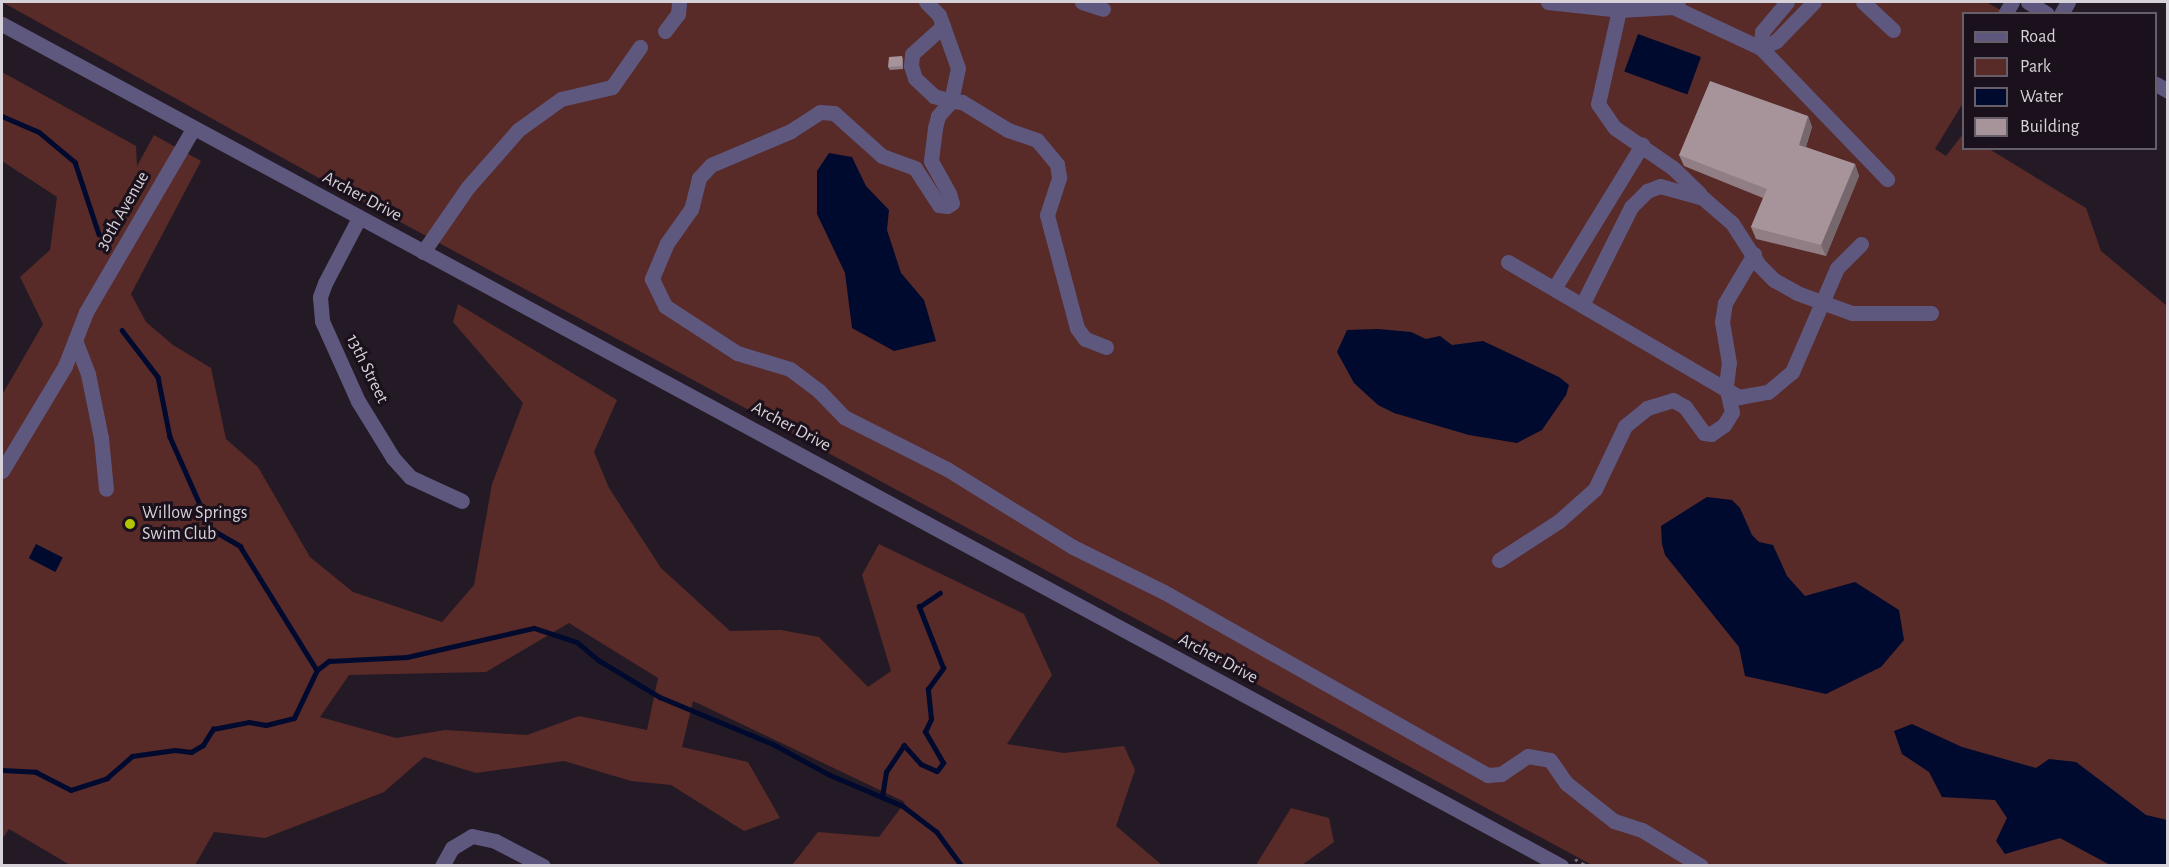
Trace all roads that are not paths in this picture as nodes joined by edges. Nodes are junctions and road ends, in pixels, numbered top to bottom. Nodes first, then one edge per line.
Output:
1 (679, 2) edge
2 (926, 2) edge
3 (1082, 2) edge
4 (1548, 2) edge
5 (1787, 2) edge
6 (1814, 2) edge
7 (1863, 2) edge
8 (2028, 2) edge
9 (1676, 4) edge
10 (1103, 9) dead end
11 (1618, 10) junction
12 (2044, 12) edge
13 (2, 24) edge
14 (943, 26) junction
15 (1893, 30) dead end
16 (664, 31) dead end
17 (640, 47) dead end
18 (1761, 48) junction
19 (951, 101) junction
20 (193, 129) junction
21 (1642, 145) junction
22 (932, 157) junction
23 (915, 168) junction
24 (1887, 179) dead end
25 (1703, 198) junction
26 (359, 218) junction
27 (1861, 244) dead end
28 (423, 252) junction
29 (1754, 254) junction
30 (1508, 261) dead end
31 (1555, 287) junction
32 (1822, 304) junction
33 (1582, 305) junction
34 (1931, 313) dead end
35 (75, 340) junction
36 (1106, 347) dead end
37 (1728, 392) junction
38 (2, 471) edge
39 (106, 489) dead end
40 (462, 501) dead end
41 (1499, 560) dead end
42 (442, 866) edge
43 (543, 866) edge
44 (1561, 866) edge
45 (1701, 866) edge

1 - 16 street
2 - 14 street
3 - 10 street
4 - 11 street
5 - 18 street
6 - 18 street
7 - 15 street
8 - 12 street
9 - 11 street
9 - 18 street
11 - 21 street
13 - 20 street, Archer Drive
14 - 19 street
14 - 19 street
17 - 28 street
18 - 24 street
19 - 22 street
19 - 36 street
20 - 26 street, Archer Drive
20 - 35 street, 30th Avenue
21 - 25 street
21 - 31 street
22 - 23 street
22 - 23 street
23 - 45 street
25 - 29 street
25 - 33 street
26 - 28 street, Archer Drive
26 - 40 street, 13th Street
27 - 32 street
28 - 44 street, Archer Drive
29 - 32 street
29 - 37 street
30 - 31 street
31 - 33 street
32 - 34 street
32 - 37 street
33 - 37 street
35 - 38 street, 30th Avenue
35 - 39 street
37 - 41 street
42 - 43 street

